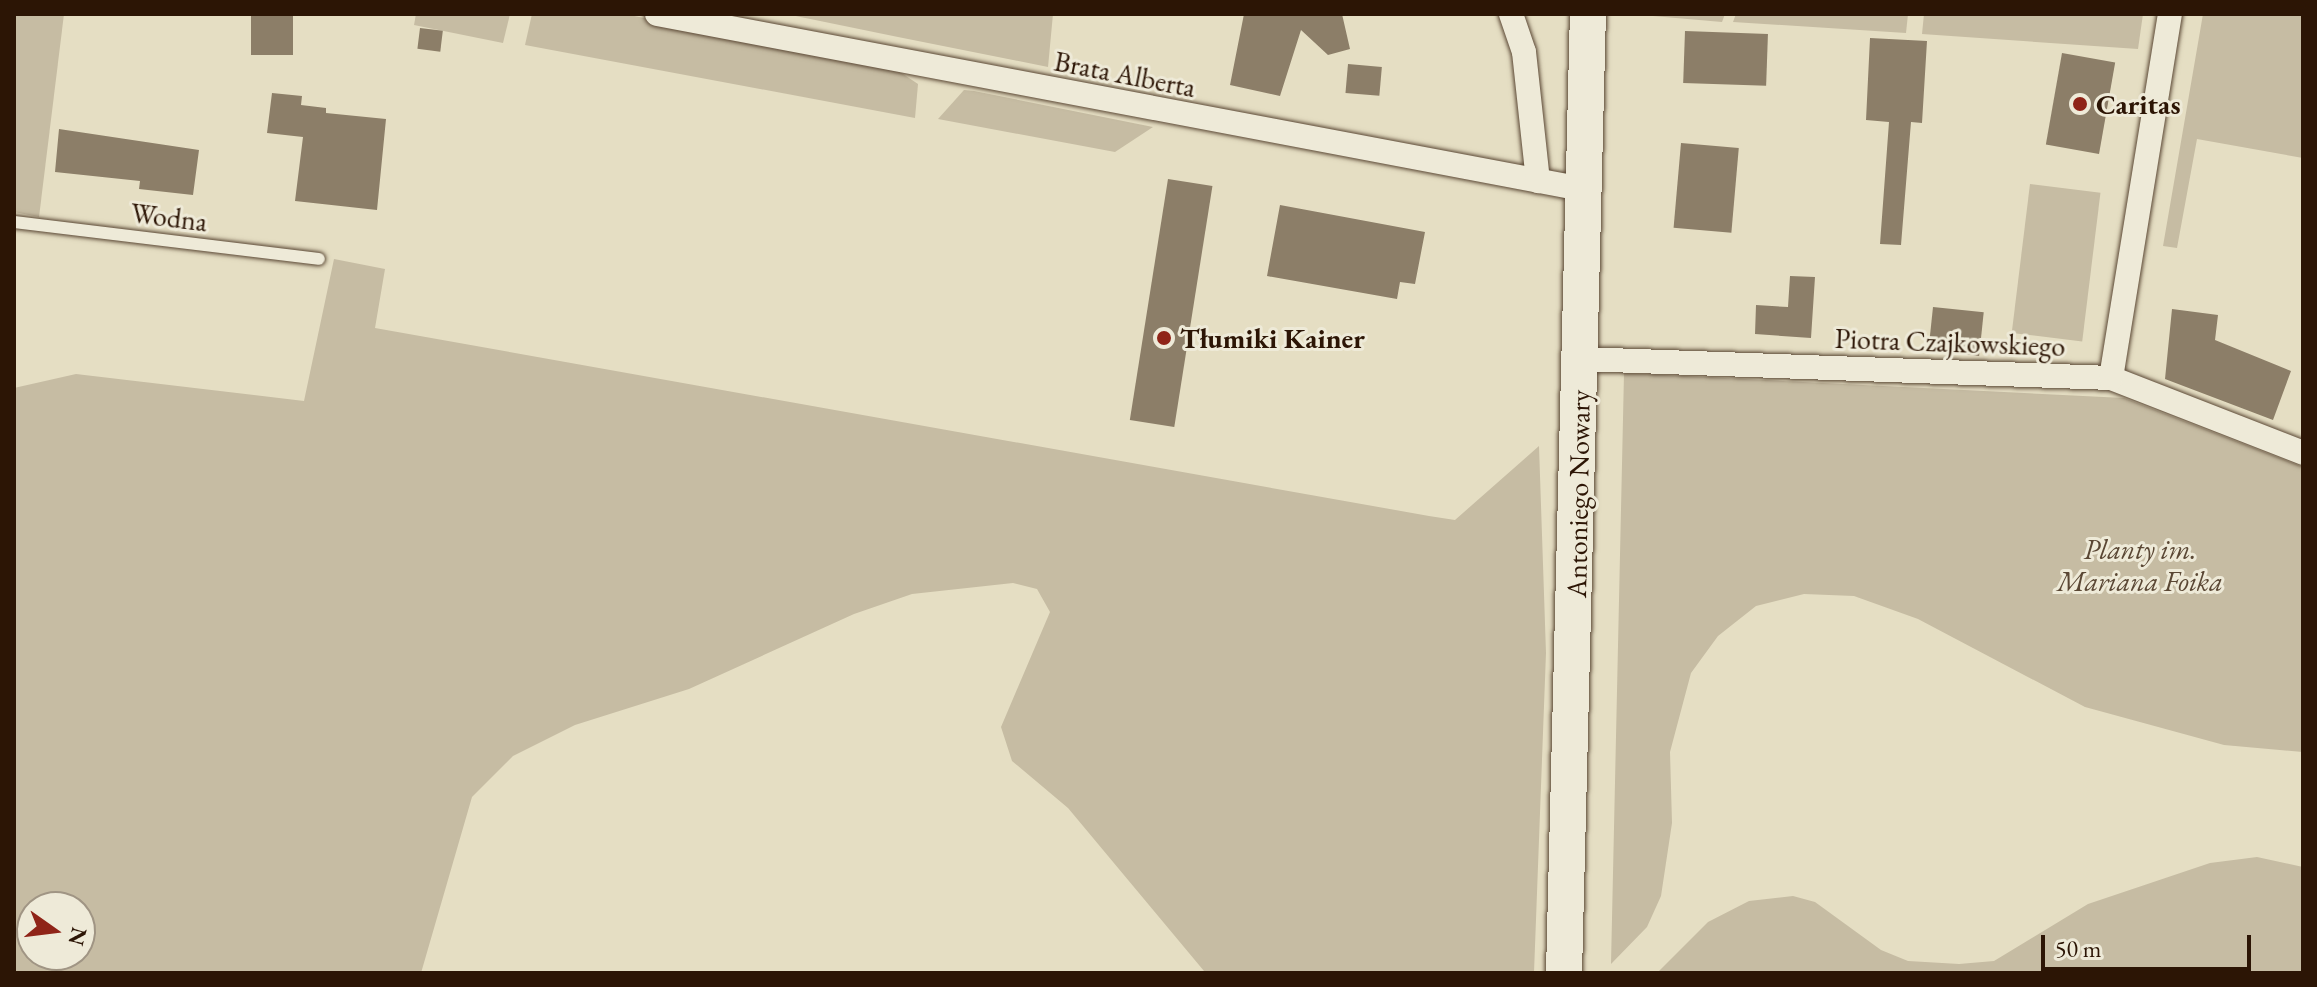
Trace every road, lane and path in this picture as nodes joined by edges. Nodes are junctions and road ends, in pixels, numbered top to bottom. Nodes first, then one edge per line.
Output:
1 (657, 14) edge
2 (1511, 14) edge
3 (1588, 14) edge
4 (2170, 14) edge
5 (1538, 181) junction
6 (1582, 189) junction
7 (14, 222) edge
8 (319, 259) dead end
9 (1581, 359) junction
10 (2111, 378) junction
11 (2303, 453) edge
12 (1564, 973) edge

1 - 5 street, Brata Alberta
2 - 5 street
3 - 6 street, Antoniego Nowary
4 - 10 street
5 - 6 street, Brata Alberta
6 - 9 street, Antoniego Nowary
7 - 8 lane, Wodna
9 - 10 street, Piotra Czajkowskiego
9 - 12 street, Antoniego Nowary
10 - 11 street, Piotra Czajkowskiego

